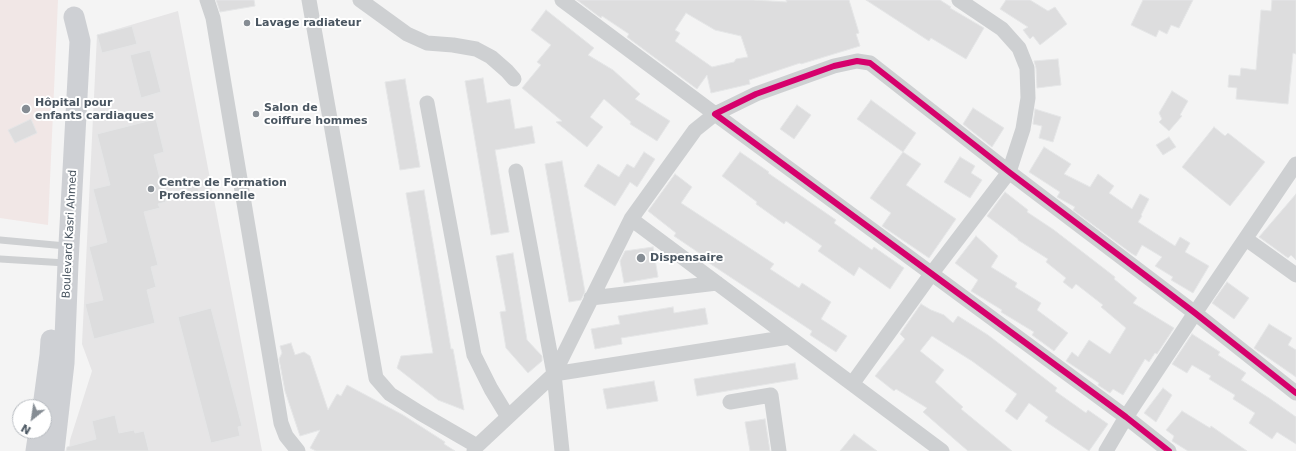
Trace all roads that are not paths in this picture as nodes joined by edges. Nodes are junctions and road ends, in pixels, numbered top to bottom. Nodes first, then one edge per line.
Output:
1 (207, 0) edge
2 (309, 0) edge
3 (360, 0) edge
4 (562, 0) edge
5 (960, 0) edge
6 (75, 9) edge
7 (514, 79) dead end
8 (427, 103) dead end
9 (715, 114) junction
10 (1296, 164) edge
11 (516, 171) dead end
12 (1009, 172) junction
13 (631, 219) junction
14 (1246, 239) junction
15 (0, 240) edge
16 (61, 254) junction
17 (0, 259) edge
18 (932, 274) junction
19 (1296, 275) edge
20 (717, 283) junction
21 (592, 298) junction
22 (1195, 313) junction
23 (789, 337) junction
24 (554, 374) junction
25 (852, 384) junction
26 (1296, 393) edge
27 (44, 399) edge
28 (730, 402) dead end
29 (508, 417) junction
30 (1126, 417) junction
31 (38, 439) edge
32 (476, 448) edge
33 (36, 451) edge
34 (54, 451) edge
35 (298, 451) edge
36 (562, 451) edge
37 (780, 451) edge
38 (942, 451) edge
39 (1106, 451) edge
40 (1169, 451) edge

1 - 35 street
2 - 32 street
3 - 7 street
4 - 9 street
5 - 12 street
6 - 16 main road, Boulevard Kasri Ahmed
8 - 29 street
9 - 12 street
9 - 13 street
9 - 18 street
10 - 14 street
11 - 24 street
12 - 18 street
12 - 22 street
13 - 20 street
13 - 21 street
14 - 19 street
14 - 22 street
15 - 16 lane
16 - 17 lane
16 - 27 main road, Boulevard Kasri Ahmed
16 - 34 main road, Boulevard Kasri Ahmed
18 - 25 street
18 - 30 street
20 - 21 street
20 - 23 street
21 - 24 street
22 - 26 street
22 - 30 street
23 - 24 street
23 - 25 street
24 - 29 street
24 - 36 street
25 - 38 street
28 - 37 street
29 - 32 street
30 - 39 street
30 - 40 street
31 - 33 main road

